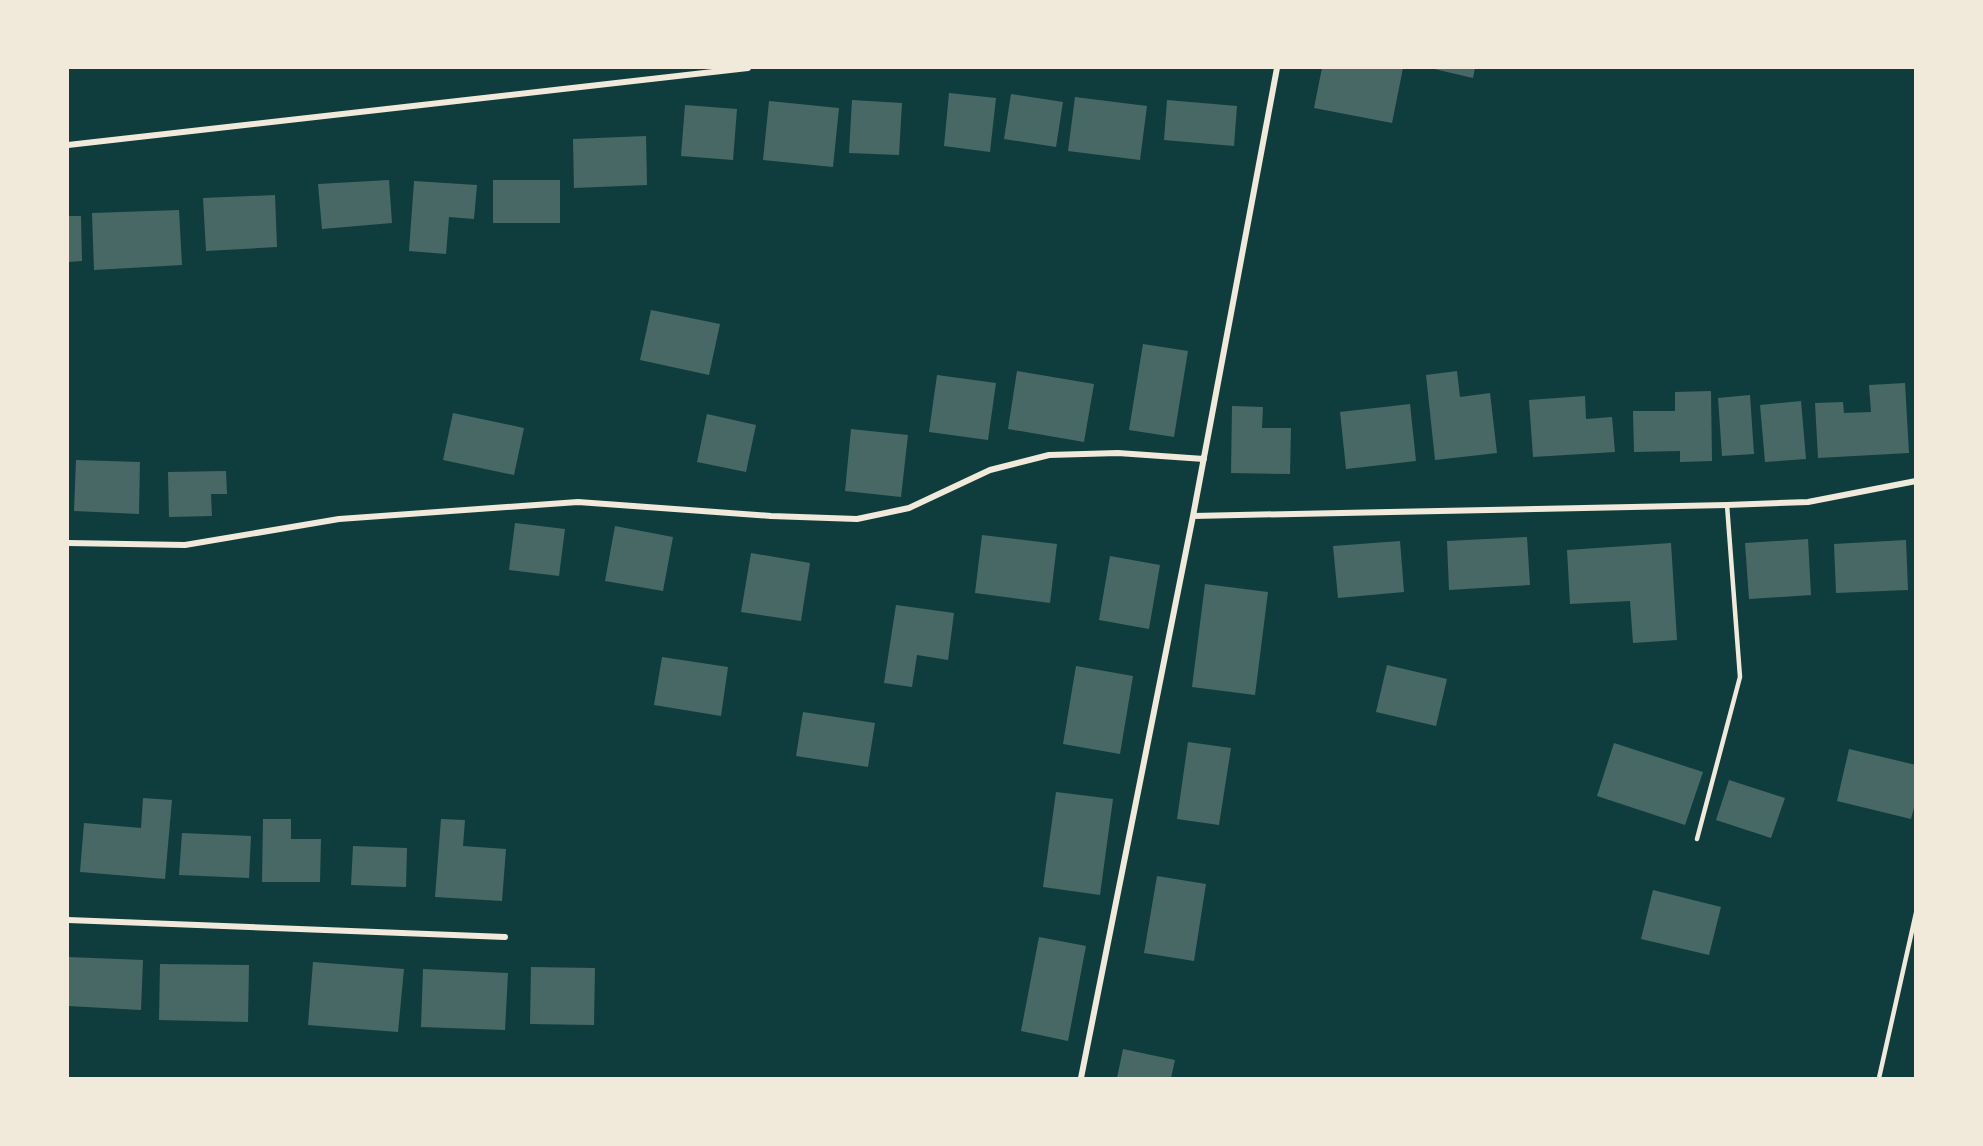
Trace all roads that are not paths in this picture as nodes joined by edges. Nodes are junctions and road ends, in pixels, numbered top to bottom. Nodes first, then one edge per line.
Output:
1 (748, 68) edge
2 (1277, 68) edge
3 (68, 145) edge
4 (1204, 459) junction
5 (1916, 481) edge
6 (1727, 505) junction
7 (1193, 516) junction
8 (68, 543) edge
9 (1697, 839) dead end
10 (1916, 913) edge
11 (68, 920) edge
12 (505, 937) dead end
13 (1081, 1078) edge
14 (1879, 1078) edge

1 - 3 street
2 - 4 street
4 - 7 street
4 - 8 street
5 - 6 street
6 - 7 street
6 - 9 lane
7 - 13 street
10 - 14 lane
11 - 12 street

